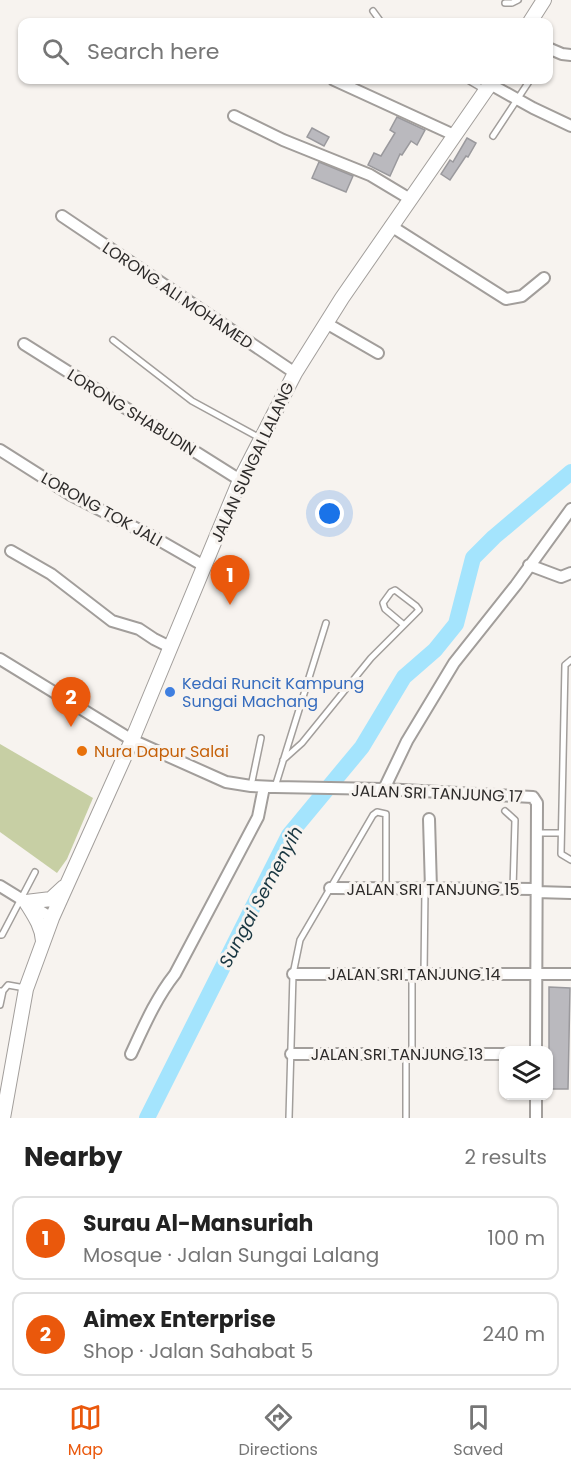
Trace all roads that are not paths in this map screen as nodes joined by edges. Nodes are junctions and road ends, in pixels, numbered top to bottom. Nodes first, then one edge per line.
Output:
1 (518, 0) edge
2 (543, 0) edge
3 (505, 3) dead end
4 (374, 11) dead end
5 (378, 18) edge
6 (532, 18) edge
7 (553, 50) edge
8 (571, 55) edge
9 (343, 84) edge
10 (489, 84) edge
11 (527, 84) edge
12 (517, 99) junction
13 (234, 116) dead end
14 (571, 126) edge
15 (454, 135) junction
16 (493, 136) dead end
17 (410, 199) junction
18 (62, 216) dead end
19 (391, 226) junction
20 (544, 278) dead end
21 (326, 323) junction
22 (113, 340) dead end
23 (24, 344) dead end
24 (378, 353) dead end
25 (295, 373) junction
26 (260, 438) junction
27 (0, 450) edge
28 (240, 480) junction
29 (571, 509) edge
30 (11, 551) dead end
31 (529, 565) junction
32 (204, 566) junction
33 (571, 573) edge
34 (326, 623) dead end
35 (404, 625) junction
36 (170, 647) junction
37 (0, 658) edge
38 (571, 660) edge
39 (261, 738) dead end
40 (132, 740) junction
41 (283, 760) junction
42 (251, 786) junction
43 (269, 787) junction
44 (384, 789) junction
45 (505, 811) dead end
46 (429, 819) dead end
47 (537, 833) junction
48 (561, 833) junction
49 (571, 860) edge
50 (35, 872) dead end
51 (68, 883) junction
52 (0, 886) edge
53 (330, 888) junction
54 (387, 889) junction
55 (428, 889) junction
56 (513, 889) junction
57 (536, 891) junction
58 (571, 893) edge
59 (24, 901) junction
60 (52, 918) junction
61 (0, 934) edge
62 (43, 943) junction
63 (293, 974) junction
64 (412, 974) junction
65 (424, 974) junction
66 (536, 974) junction
67 (571, 974) edge
68 (26, 989) junction
69 (1, 991) edge
70 (0, 1005) edge
71 (536, 1046) edge
72 (131, 1054) dead end
73 (291, 1054) junction
74 (409, 1054) junction
75 (499, 1054) edge
76 (536, 1100) edge
77 (3, 1118) edge
78 (289, 1118) edge
79 (406, 1118) edge
80 (536, 1118) edge

1 - 3 lane
2 - 6 street
4 - 5 lane
7 - 8 street
9 - 15 street
10 - 12 street
10 - 15 street, JALAN SUNGAI LALANG
11 - 12 lane
12 - 14 street
12 - 16 lane
13 - 17 street
15 - 17 street, JALAN SUNGAI LALANG
17 - 19 street, JALAN SUNGAI LALANG
18 - 25 street, LORONG ALI MOHAMED
19 - 20 street
19 - 21 street, JALAN SUNGAI LALANG
21 - 24 street
21 - 25 street, JALAN SUNGAI LALANG
22 - 26 lane
23 - 28 street, LORONG SHABUDIN
25 - 26 street, JALAN SUNGAI LALANG
26 - 28 street, JALAN SUNGAI LALANG
27 - 32 street, LORONG TOK JALI
28 - 32 street, JALAN SUNGAI LALANG
29 - 31 street
30 - 36 street
31 - 33 street
31 - 44 street
32 - 36 street, JALAN SUNGAI LALANG
34 - 41 lane
35 - 35 lane
35 - 41 lane
36 - 40 street, JALAN SUNGAI LALANG
37 - 40 street, JALAN SRI TANJUNG 17
38 - 48 lane
39 - 42 lane
40 - 42 street, JALAN SRI TANJUNG 17
40 - 51 street, JALAN SUNGAI LALANG
41 - 43 lane
42 - 43 street, JALAN SRI TANJUNG 17
43 - 44 street, JALAN SRI TANJUNG 17
43 - 72 street
44 - 47 street, JALAN SRI TANJUNG 17
45 - 56 lane, JALAN SRI TANJUNG 17
46 - 55 street
47 - 48 lane
47 - 57 street, JALAN SRI TANJUNG 17
48 - 49 lane
50 - 59 lane
51 - 59 street
51 - 60 street, JALAN SUNGAI LALANG
52 - 59 street
53 - 54 street, JALAN SRI TANJUNG 15
53 - 54 lane
53 - 63 lane
54 - 55 street, JALAN SRI TANJUNG 15
55 - 56 street, JALAN SRI TANJUNG 15
55 - 65 lane
56 - 57 street, JALAN SRI TANJUNG 15
57 - 58 street, JALAN SRI TANJUNG 15
57 - 66 street, JALAN SRI TANJUNG 17
59 - 60 street
59 - 61 lane
59 - 62 street
60 - 62 street, JALAN SUNGAI LALANG
62 - 68 street, JALAN SUNGAI LALANG
63 - 64 street, JALAN SRI TANJUNG 14
63 - 73 lane
64 - 65 street, JALAN SRI TANJUNG 14
64 - 74 lane
65 - 66 street, JALAN SRI TANJUNG 14
66 - 67 street, JALAN SRI TANJUNG 14
66 - 71 street, JALAN SRI TANJUNG 17
68 - 69 lane
68 - 77 street, JALAN SUNGAI LALANG
69 - 70 lane
73 - 74 street, JALAN SRI TANJUNG 13
73 - 78 lane
74 - 75 street, JALAN SRI TANJUNG 13
74 - 79 lane
76 - 80 street

